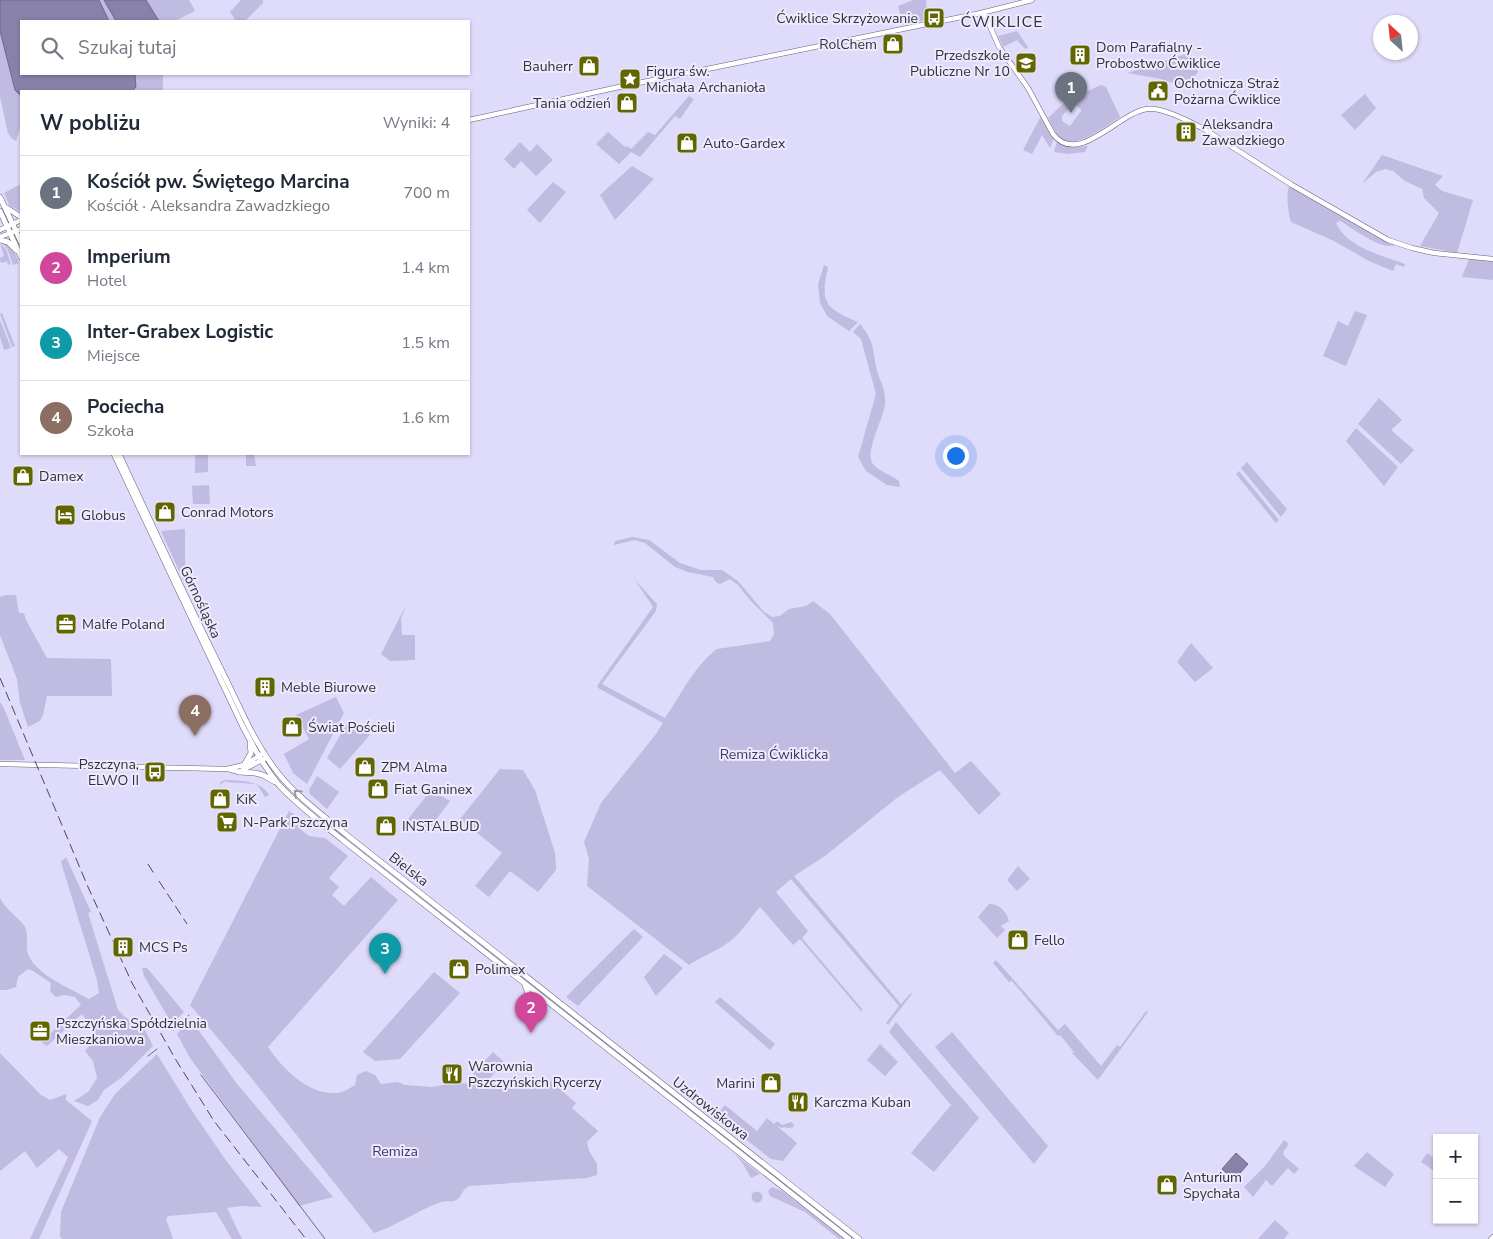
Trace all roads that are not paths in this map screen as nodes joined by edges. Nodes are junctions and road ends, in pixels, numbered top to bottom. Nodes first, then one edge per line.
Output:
1 (1032, 0) edge
2 (981, 13) junction
3 (470, 120) edge
4 (0, 197) edge
5 (4, 206) junction
6 (0, 212) edge
7 (20, 217) edge
8 (20, 219) edge
9 (10, 225) junction
10 (0, 230) edge
11 (16, 231) edge
12 (0, 238) edge
13 (20, 255) edge
14 (1493, 259) edge
15 (114, 455) edge
16 (119, 455) edge
17 (249, 740) junction
18 (263, 757) junction
19 (0, 764) edge
20 (244, 765) junction
21 (227, 769) junction
22 (239, 772) junction
23 (280, 785) junction
24 (523, 982) junction
25 (528, 994) dead end
26 (547, 996) junction
27 (849, 1239) edge
28 (859, 1239) edge

1 - 2 main road
2 - 3 main road
2 - 14 main road
4 - 5 main road
5 - 7 main road
5 - 9 main road
6 - 9 main road
8 - 9 main road
9 - 10 main road
9 - 11 main road
11 - 12 main road
11 - 13 main road
12 - 13 main road
15 - 17 main road, Górnośląska
16 - 18 main road, Górnośląska
17 - 18 main road, Górnośląska
17 - 20 main road
18 - 20 main road
18 - 22 main road
18 - 23 main road, Bielska
26 -> 18 main road, Bielska
19 - 21 main road
20 - 21 main road
21 - 22 main road
22 - 23 main road
23 - 24 main road, Bielska
24 - 25 main road
24 - 26 main road, Bielska
26 - 27 main road, Uzdrowiskowa
26 - 28 main road, Uzdrowiskowa

